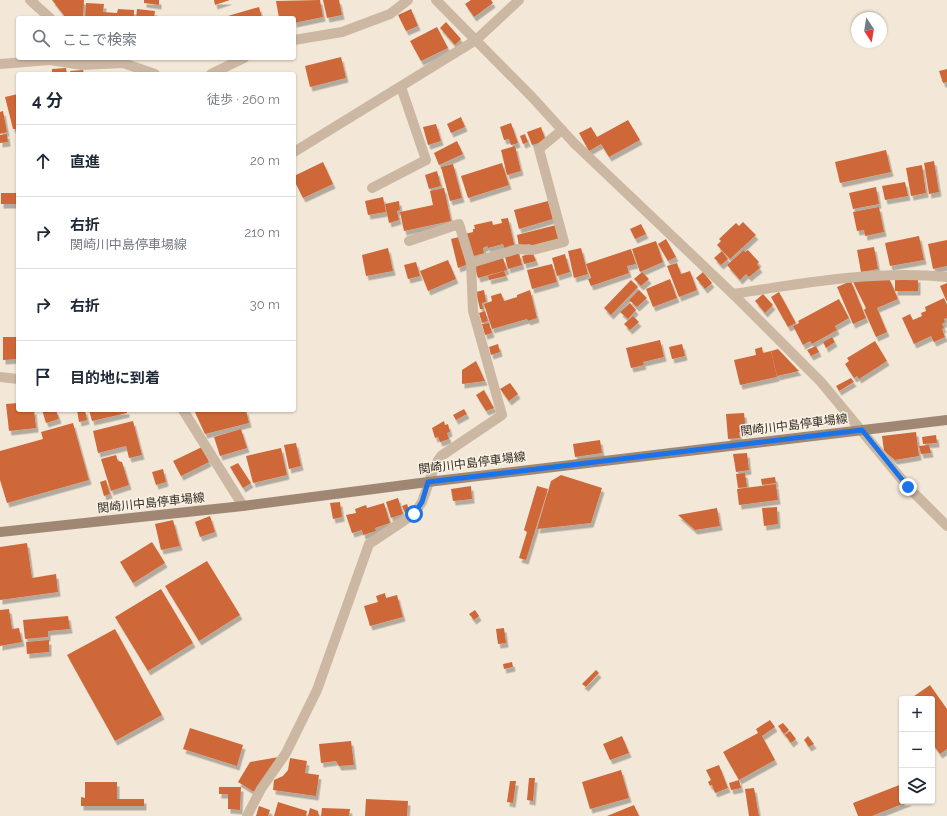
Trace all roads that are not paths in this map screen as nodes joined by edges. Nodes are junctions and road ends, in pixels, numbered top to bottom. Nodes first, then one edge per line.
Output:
1 (30, 0) edge
2 (408, 0) edge
3 (436, 0) edge
4 (519, 0) edge
5 (48, 16) edge
6 (296, 40) edge
7 (476, 40) junction
8 (66, 60) edge
9 (240, 60) edge
10 (0, 64) edge
11 (149, 72) edge
12 (215, 72) edge
13 (401, 87) junction
14 (562, 130) junction
15 (296, 151) edge
16 (372, 188) dead end
17 (408, 241) dead end
18 (471, 263) junction
19 (947, 276) edge
20 (733, 294) junction
21 (0, 377) edge
22 (16, 379) edge
23 (184, 412) edge
24 (947, 420) edge
25 (862, 430) junction
26 (428, 482) junction
27 (243, 506) junction
28 (947, 526) edge
29 (0, 532) edge
30 (247, 816) edge

1 - 5 street
2 - 6 street
3 - 7 street
4 - 7 street
7 - 13 street
7 - 14 street
8 - 10 street
8 - 11 street
9 - 12 street
13 - 15 street
13 - 16 street
14 - 18 street
14 - 20 street
17 - 18 street
18 - 26 street
19 - 20 street
20 - 25 street
21 - 22 street
23 - 27 street
24 - 25 main road, 関崎川中島停車場線
25 - 26 main road, 関崎川中島停車場線
25 - 28 street
26 - 27 main road, 関崎川中島停車場線
26 - 30 street
27 - 29 main road, 関崎川中島停車場線

